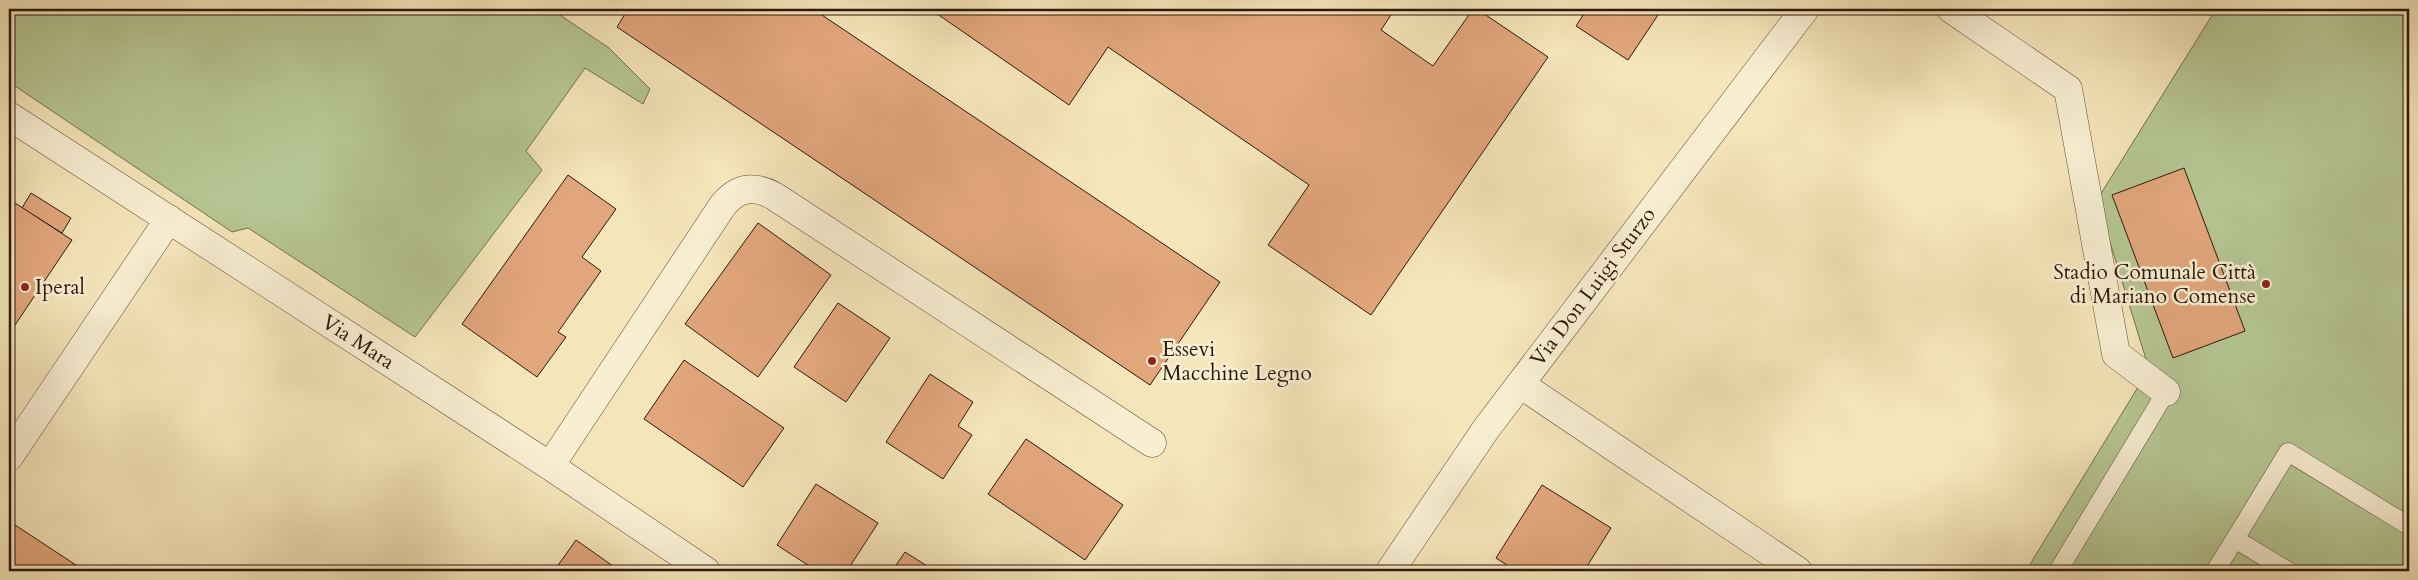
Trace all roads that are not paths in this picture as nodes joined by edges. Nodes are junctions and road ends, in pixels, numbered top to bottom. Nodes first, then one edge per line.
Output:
1 (1805, 9) edge
2 (1951, 9) edge
3 (9, 116) edge
4 (169, 219) junction
5 (1520, 384) junction
6 (2166, 392) joint
7 (1152, 443) dead end
8 (9, 458) edge
9 (550, 466) junction
10 (2409, 526) edge
11 (2235, 539) junction
12 (706, 571) edge
13 (1390, 571) edge
14 (1798, 571) edge
15 (2058, 571) edge
16 (2215, 571) edge
17 (2288, 571) edge

1 - 5 street, Via Don Luigi Sturzo
2 - 6 street
3 - 4 street, Via Mara
4 - 8 street
4 - 9 street, Via Mara
5 - 13 street, Via Don Luigi Sturzo
5 - 14 street
6 - 15 lane
7 - 9 street
9 - 12 street, Via Mara
10 - 11 lane
11 - 16 lane
11 - 17 lane

